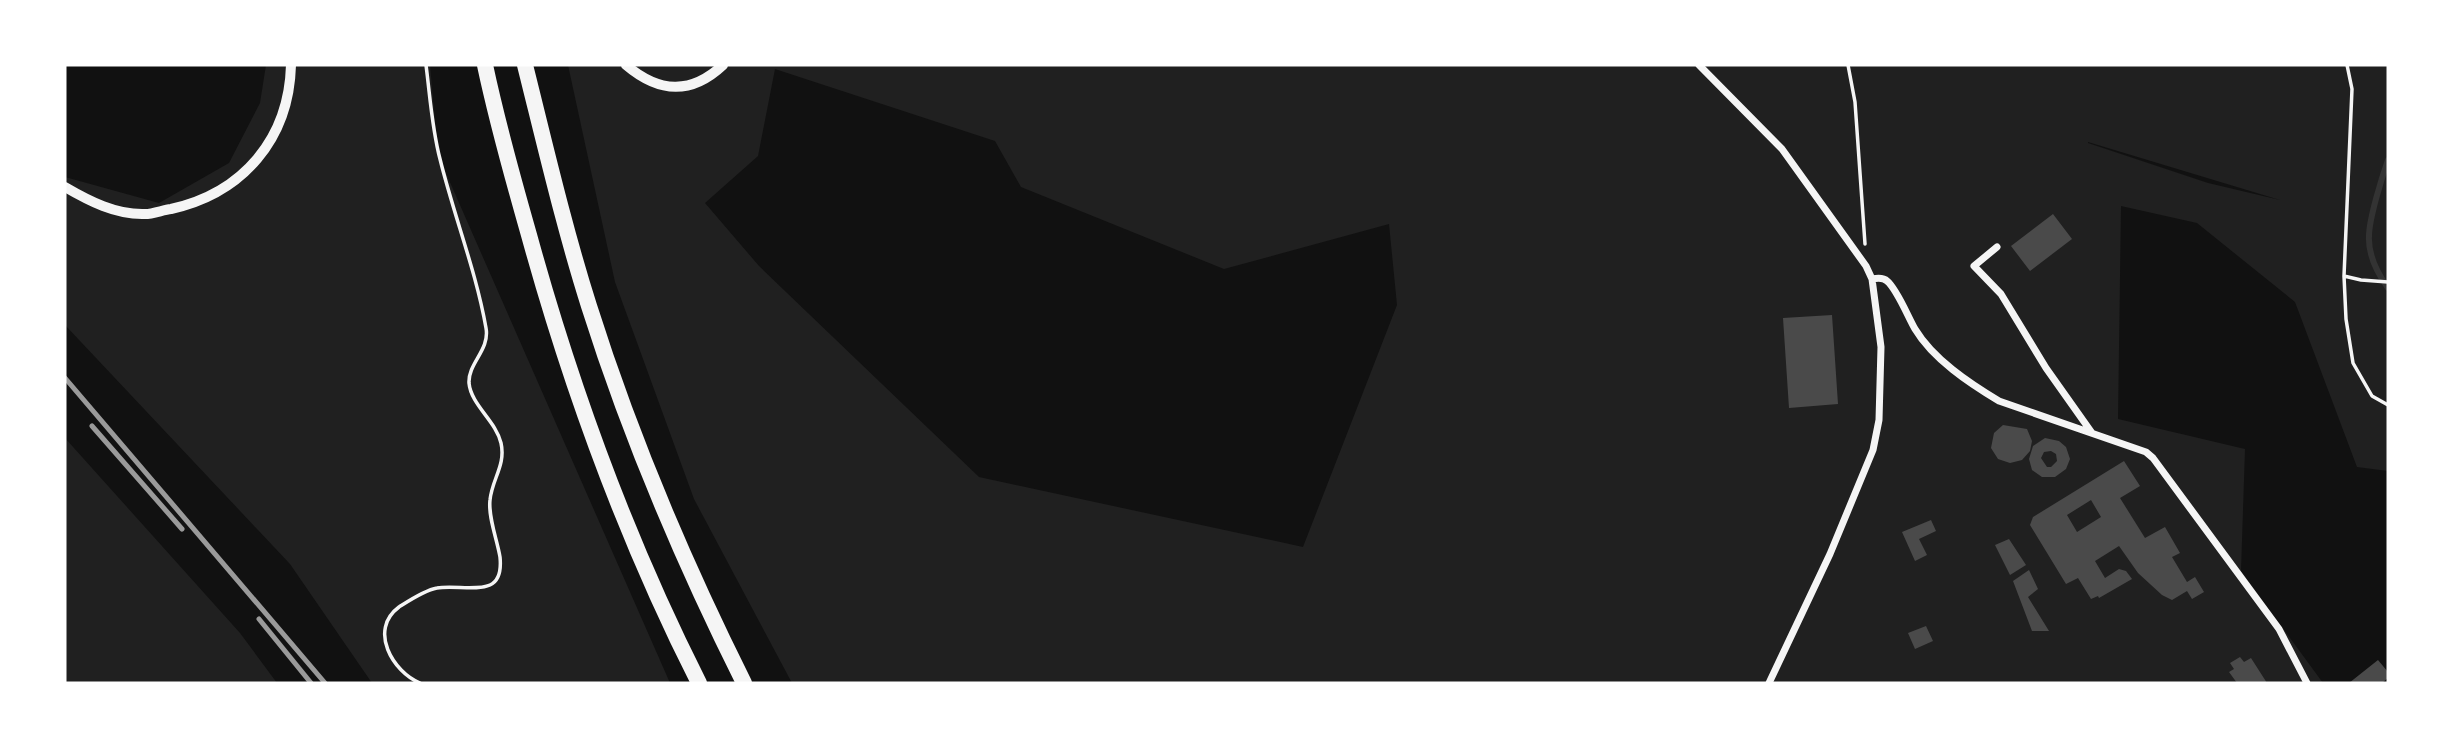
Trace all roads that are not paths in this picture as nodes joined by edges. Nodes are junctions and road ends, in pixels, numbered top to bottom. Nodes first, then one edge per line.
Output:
1 (290, 65) edge
2 (485, 65) edge
3 (524, 65) edge
4 (626, 65) edge
5 (723, 65) edge
6 (1699, 65) edge
7 (65, 187) edge
8 (1997, 247) dead end
9 (1872, 279) junction
10 (2092, 433) junction
11 (699, 683) edge
12 (744, 683) edge
13 (1769, 683) edge
14 (2307, 683) edge

1 - 7 street
2 - 11 highway
3 - 12 highway
4 - 5 street
6 - 9 street
8 - 10 street
9 - 10 street
9 - 13 street
10 - 14 street

